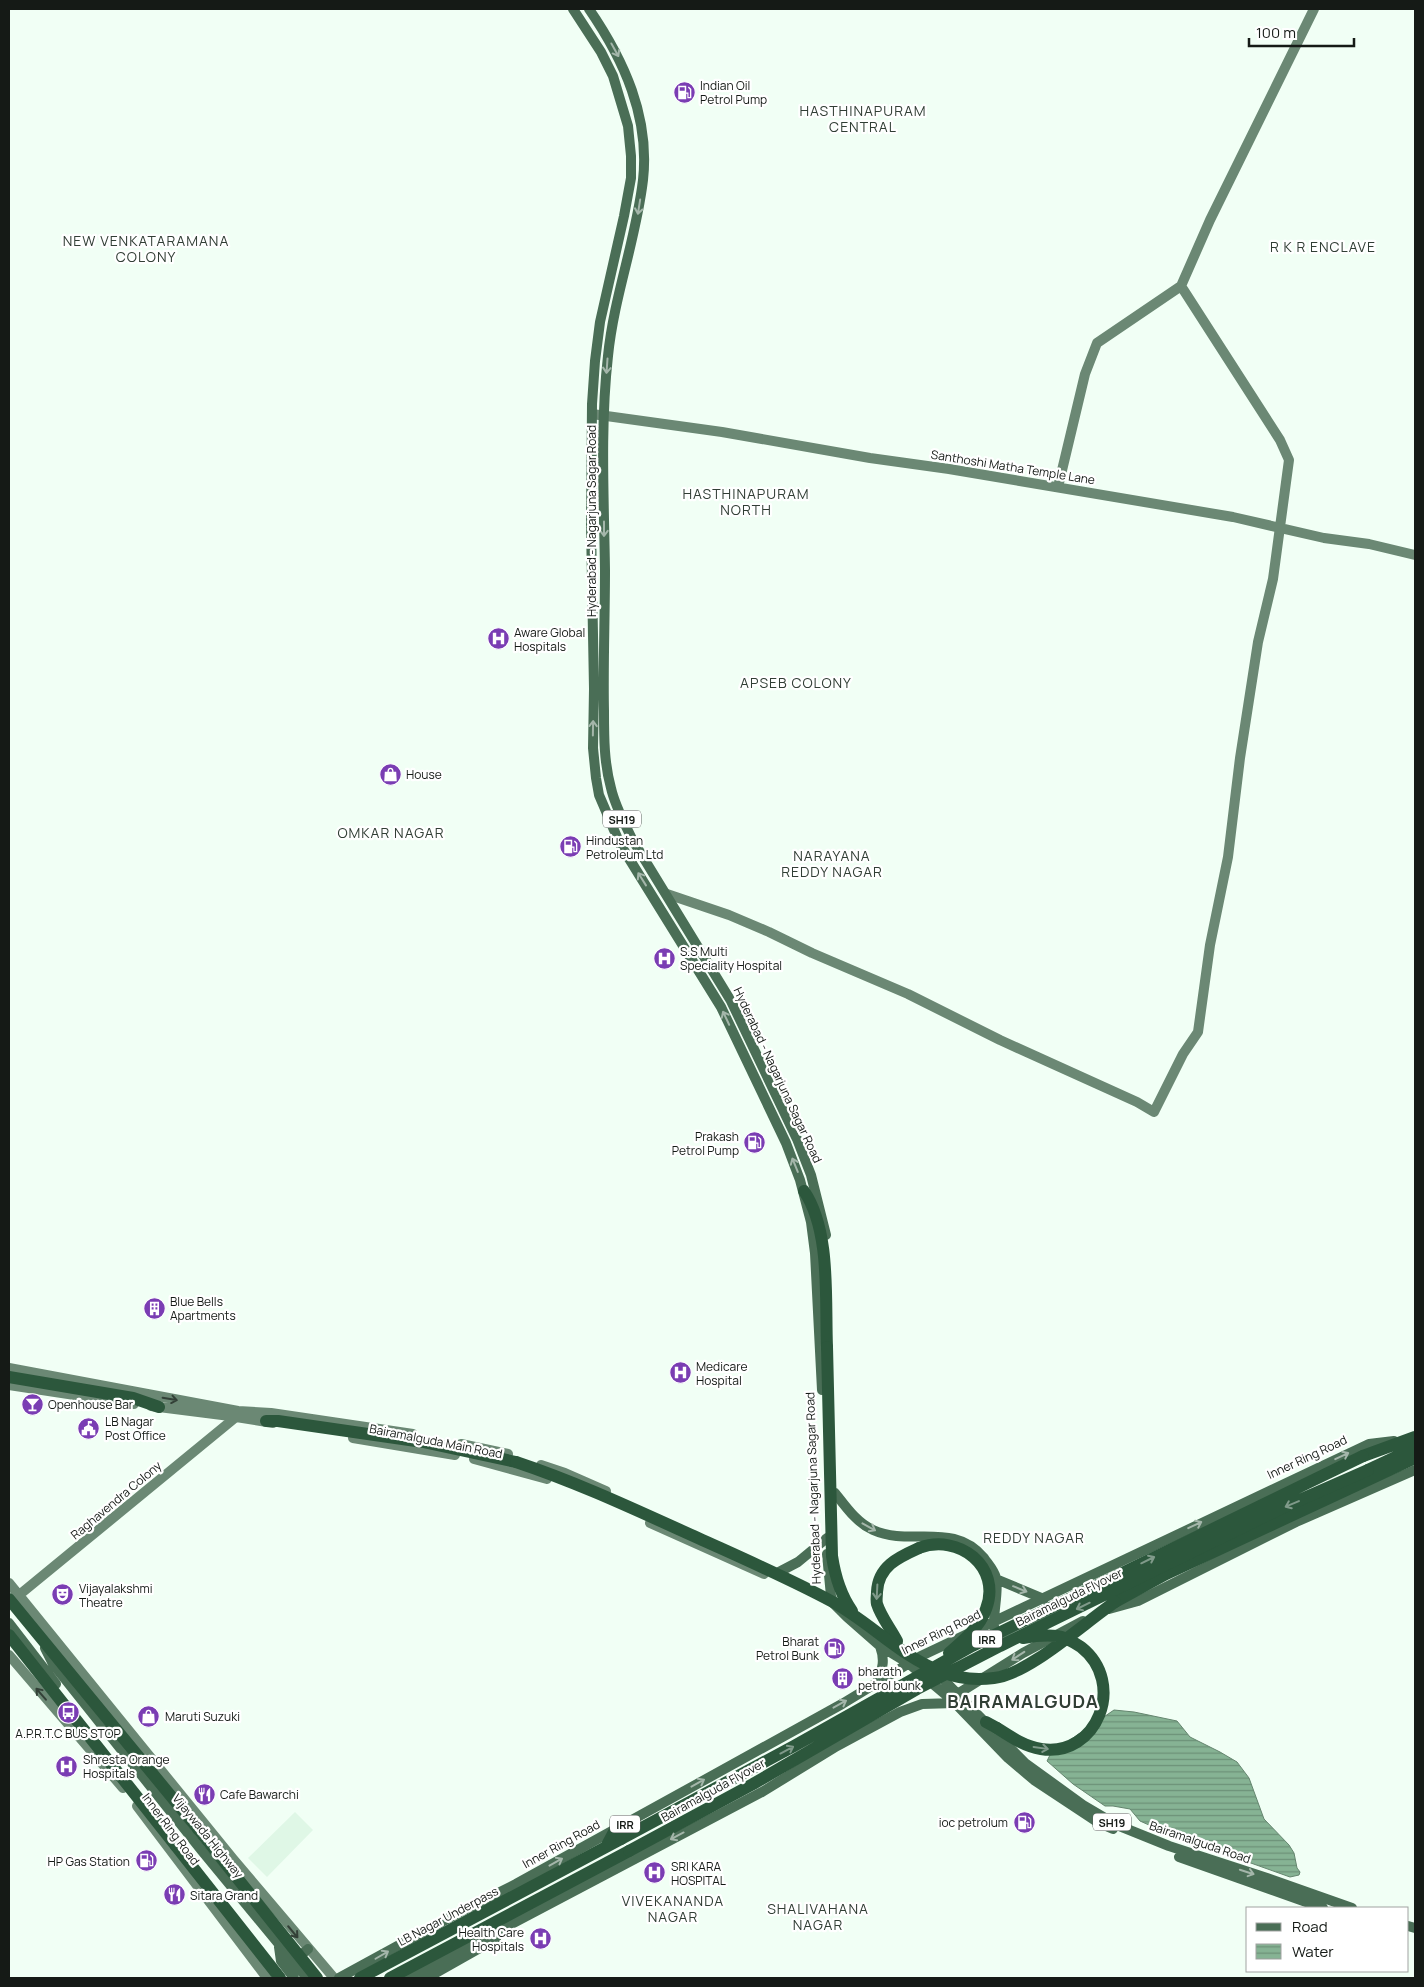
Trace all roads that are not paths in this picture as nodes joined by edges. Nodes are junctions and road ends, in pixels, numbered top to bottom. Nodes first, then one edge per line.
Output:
1 (573, 9) edge
2 (589, 9) edge
3 (1314, 9) edge
4 (1181, 286) junction
5 (592, 414) junction
6 (604, 415) junction
7 (1058, 487) junction
8 (1280, 527) junction
9 (1415, 555) edge
10 (667, 894) junction
11 (804, 1191) junction
12 (9, 1368) edge
13 (9, 1377) edge
14 (9, 1385) edge
15 (159, 1407) junction
16 (236, 1417) junction
17 (266, 1421) junction
18 (1414, 1448) edge
19 (1415, 1470) edge
20 (598, 1492) junction
21 (835, 1493) junction
22 (827, 1538) junction
23 (779, 1572) junction
24 (1092, 1574) junction
25 (996, 1579) junction
26 (9, 1583) edge
27 (13, 1599) edge
28 (1044, 1599) junction
29 (832, 1600) junction
30 (849, 1605) junction
31 (1108, 1609) junction
32 (9, 1622) edge
33 (994, 1622) junction
34 (37, 1634) junction
35 (9, 1635) edge
36 (1011, 1640) junction
37 (897, 1641) junction
38 (880, 1646) junction
39 (9, 1655) edge
40 (921, 1656) junction
41 (908, 1663) junction
42 (939, 1664) junction
43 (995, 1671) junction
44 (878, 1681) junction
45 (957, 1698) junction
46 (897, 1713) junction
47 (991, 1725) junction
48 (1061, 1794) junction
49 (618, 1834) junction
50 (606, 1847) joint
51 (629, 1856) junction
52 (549, 1878) junction
53 (525, 1879) junction
54 (1266, 1882) junction
55 (528, 1904) junction
56 (1321, 1907) edge
57 (1349, 1907) edge
58 (252, 1912) junction
59 (277, 1912) junction
60 (521, 1918) junction
61 (236, 1936) junction
62 (308, 1949) junction
63 (286, 1969) edge
64 (267, 1978) edge
65 (273, 1978) edge
66 (294, 1978) edge
67 (307, 1978) edge
68 (317, 1978) edge
69 (334, 1978) edge
70 (339, 1978) edge
71 (360, 1978) edge
72 (390, 1978) edge
73 (409, 1978) edge
74 (427, 1978) edge

1 - 5 main road, Hyderabad - Nagarjuna Sagar Road / SH19
2 -> 6 main road, Hyderabad - Nagarjuna Sagar Road / SH19
3 - 4 street
4 - 7 street
4 - 8 street
5 - 6 street, Santhoshi Matha Temple Lane
11 -> 5 main road, Hyderabad - Nagarjuna Sagar Road / SH19
6 - 7 street, Santhoshi Matha Temple Lane
6 -> 10 main road, Hyderabad - Nagarjuna Sagar Road / SH19
7 - 8 street, Santhoshi Matha Temple Lane
8 - 9 street, Santhoshi Matha Temple Lane
8 - 10 street
10 - 21 main road, Hyderabad - Nagarjuna Sagar Road / SH19
11 - 22 main road, Hyderabad - Nagarjuna Sagar Road / SH19
11 - 30 highway, bridge
12 -> 20 street
13 - 15 highway
14 - 15 street, Bairamalguda Main Road
15 - 16 street, Bairamalguda Main Road
16 - 17 street, Bairamalguda Main Road
16 - 27 street, Raghavendra Colony
17 - 20 street, Bairamalguda Main Road
17 - 30 highway, bridge
24 -> 18 main road, Inner Ring Road
18 - 30 highway, bridge
18 -> 36 highway, Bairamalguda Flyover / IRR, bridge
42 -> 18 highway, Bairamalguda Flyover / IRR, bridge
19 - 31 main road
20 - 23 street
20 - 29 street, Bairamalguda Main Road
21 -> 25 main road
21 - 30 main road, Hyderabad - Nagarjuna Sagar Road / SH19
22 - 23 main road
22 - 29 main road, Hyderabad - Nagarjuna Sagar Road / SH19
23 - 29 street
24 - 28 main road, Inner Ring Road
24 - 31 main road
25 -> 28 main road
25 - 33 main road
26 - 27 street
27 - 34 highway, Vijaywada Highway
27 - 59 street
28 - 33 main road, Inner Ring Road
29 - 30 street
29 - 38 main road, SH19
30 - 37 main road, SH19
31 -> 43 main road
32 - 61 main road, Vijaywada Highway
33 - 40 main road, Inner Ring Road
33 - 43 main road
34 - 58 main road, Vijaywada Highway
34 - 68 highway, bridge
35 - 63 highway, bridge
47 -> 36 highway, bridge
36 - 51 highway, Bairamalguda Flyover / IRR, bridge
37 - 40 main road, SH19
42 -> 37 highway, bridge
38 - 41 main road, SH19
38 - 44 main road
61 -> 39 street, Inner Ring Road
40 - 41 main road, Inner Ring Road / IRR
40 - 45 main road, Bairamalguda Road / SH19
41 - 44 main road, Inner Ring Road / IRR
41 - 45 main road, Bairamalguda Road / SH19
49 -> 42 highway, Bairamalguda Flyover / IRR, bridge
43 - 45 main road
44 - 46 main road
49 -> 44 main road, Inner Ring Road / IRR
45 - 46 main road
45 - 47 main road, Bairamalguda Road / SH19
45 - 48 main road, Bairamalguda Road / SH19
46 -> 51 main road
47 - 48 main road, Bairamalguda Road / SH19
48 - 54 main road, Bairamalguda Road / SH19
49 - 50 highway, Bairamalguda Flyover / IRR
53 -> 49 main road, Inner Ring Road / IRR
50 - 52 highway, Inner Ring Road / IRR
51 - 55 highway, Bairamalguda Flyover / IRR
51 - 60 main road
52 - 53 highway
52 - 71 highway, LB Nagar Underpass / IRR
70 -> 53 main road, Inner Ring Road / IRR
54 - 56 main road, Bairamalguda Road / SH19
54 - 57 main road, Bairamalguda Road / SH19
55 - 60 highway
55 - 72 highway, IRR
58 - 59 main road
58 - 63 main road, Vijaywada Highway
59 -> 62 street
60 - 73 main road
60 - 74 main road
61 - 64 street, Inner Ring Road
62 - 63 main road
62 - 69 street
63 - 65 main road
63 - 66 main road, Vijaywada Highway
63 - 67 main road, Vijaywada Highway

